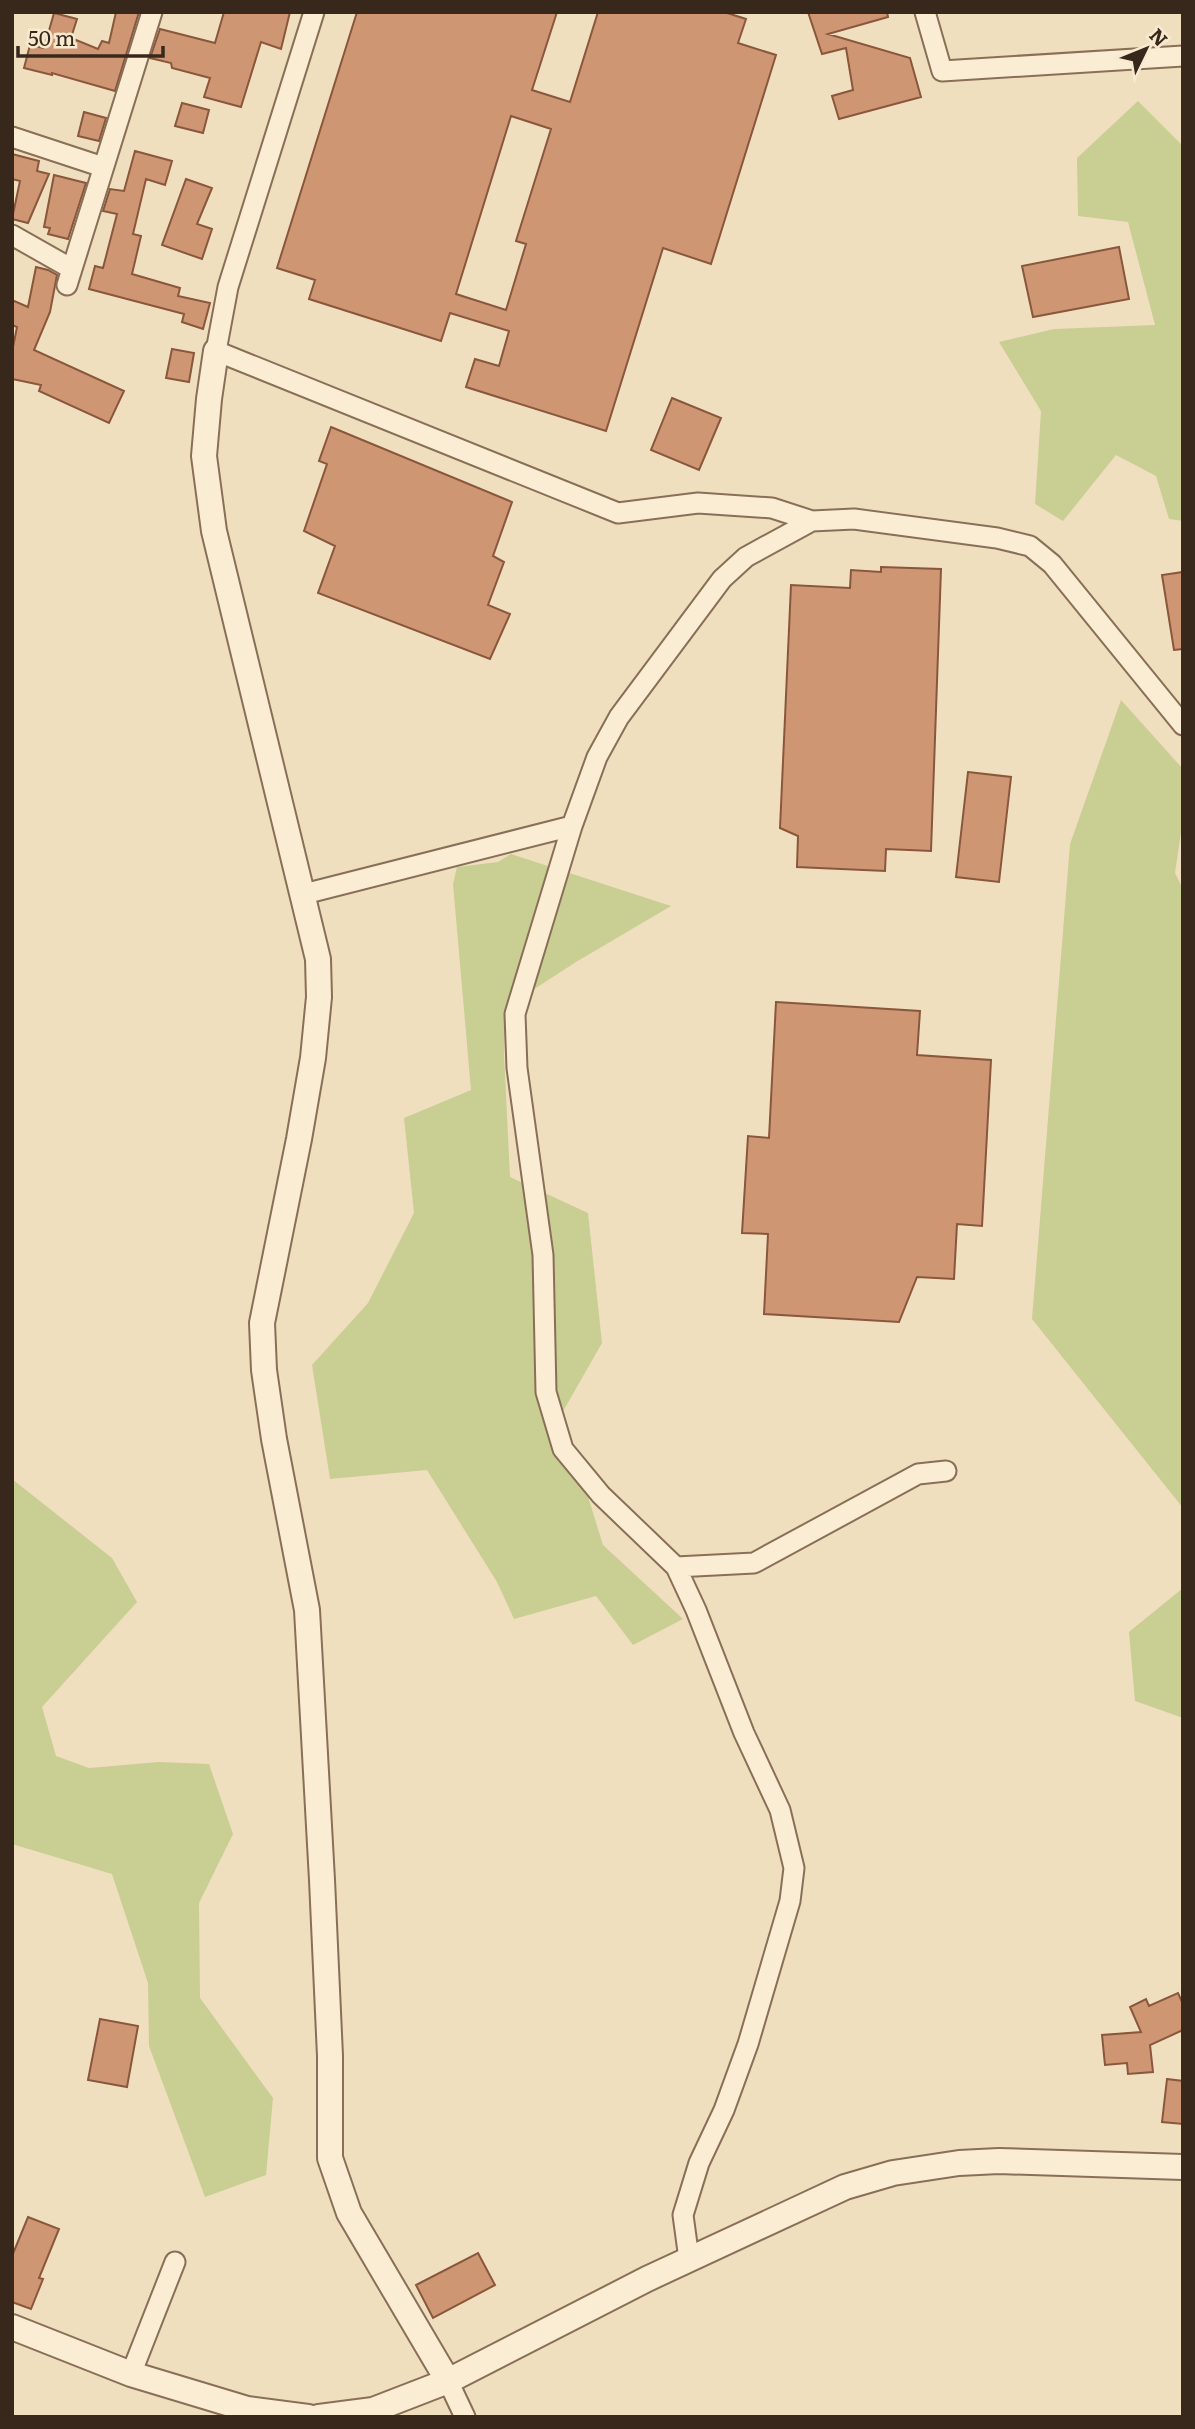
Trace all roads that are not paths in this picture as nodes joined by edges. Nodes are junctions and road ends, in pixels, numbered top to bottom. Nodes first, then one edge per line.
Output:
1 (152, 12) edge
2 (314, 12) edge
3 (925, 12) edge
4 (1183, 56) edge
5 (12, 137) edge
6 (103, 167) junction
7 (12, 235) edge
8 (216, 351) junction
9 (812, 521) junction
10 (1183, 725) edge
11 (572, 826) junction
12 (304, 894) junction
13 (946, 1471) dead end
14 (676, 1567) junction
15 (1183, 2166) edge
16 (689, 2259) junction
17 (175, 2262) dead end
18 (12, 2326) edge
19 (131, 2374) junction
20 (448, 2381) junction
21 (248, 2413) edge
22 (308, 2417) edge
23 (320, 2417) edge
24 (465, 2417) edge

1 - 6 street
2 - 8 street
3 - 4 street
5 - 6 street
6 - 7 street
8 - 9 street
8 - 12 street
9 - 10 street
9 - 11 street
11 - 12 street
11 - 14 street
12 - 20 street
13 - 14 street
14 - 16 street
15 - 16 street
16 - 20 street
17 - 19 street
18 - 19 street
19 - 21 street
20 - 23 street
20 - 24 street
21 - 22 street

